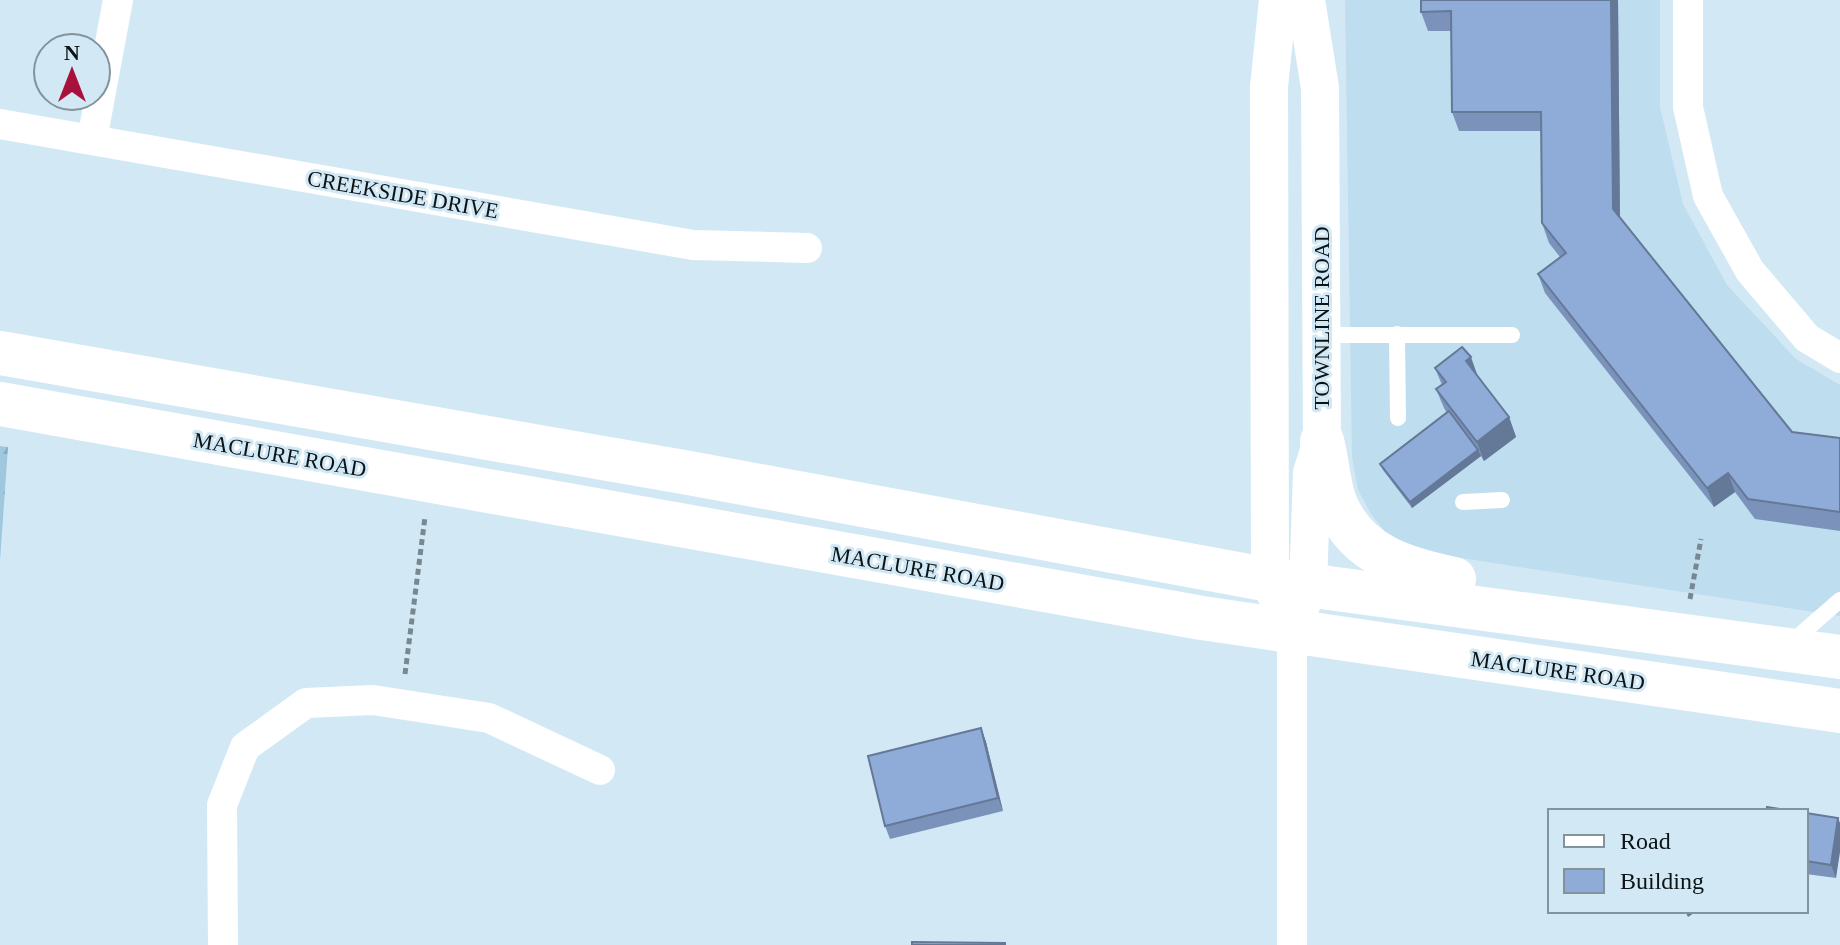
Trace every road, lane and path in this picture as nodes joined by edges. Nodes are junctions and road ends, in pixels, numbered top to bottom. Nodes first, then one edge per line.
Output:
1 (118, 0) edge
2 (1278, 0) edge
3 (1306, 0) edge
4 (1688, 0) edge
5 (0, 124) edge
6 (92, 140) junction
7 (807, 248) dead end
8 (1397, 334) junction
9 (1321, 335) junction
10 (1512, 335) dead end
11 (0, 353) edge
12 (1840, 358) edge
13 (0, 404) edge
14 (1398, 418) dead end
15 (1322, 441) junction
16 (430, 481) junction
17 (1502, 500) dead end
18 (1463, 502) dead end
19 (1701, 539) dead end
20 (1289, 583) junction
21 (1692, 592) dead end
22 (1840, 600) edge
23 (1534, 615) junction
24 (1292, 632) junction
25 (1782, 649) junction
26 (1840, 657) edge
27 (401, 704) junction
28 (1840, 711) edge
29 (600, 770) dead end
30 (223, 945) edge
31 (1292, 945) edge

1 - 6 street
2 - 20 street, TOWNLINE ROAD
3 - 9 street, TOWNLINE ROAD
4 - 12 street
5 - 6 street, CREEKSIDE DRIVE
6 - 7 street, CREEKSIDE DRIVE
8 - 9 lane
8 - 10 lane
8 - 14 lane
9 - 15 street, TOWNLINE ROAD
11 - 20 main road
13 - 16 main road, MACLURE ROAD
15 - 20 street, TOWNLINE ROAD
15 - 23 main road
16 - 24 main road, MACLURE ROAD
16 - 27 path
17 - 18 lane
19 - 21 path
20 - 23 main road
20 - 24 street, TOWNLINE ROAD
22 - 25 lane
23 - 25 main road
24 - 28 main road, MACLURE ROAD
24 - 31 street, TOWNLINE ROAD
25 - 26 main road
27 - 29 street
27 - 30 street

